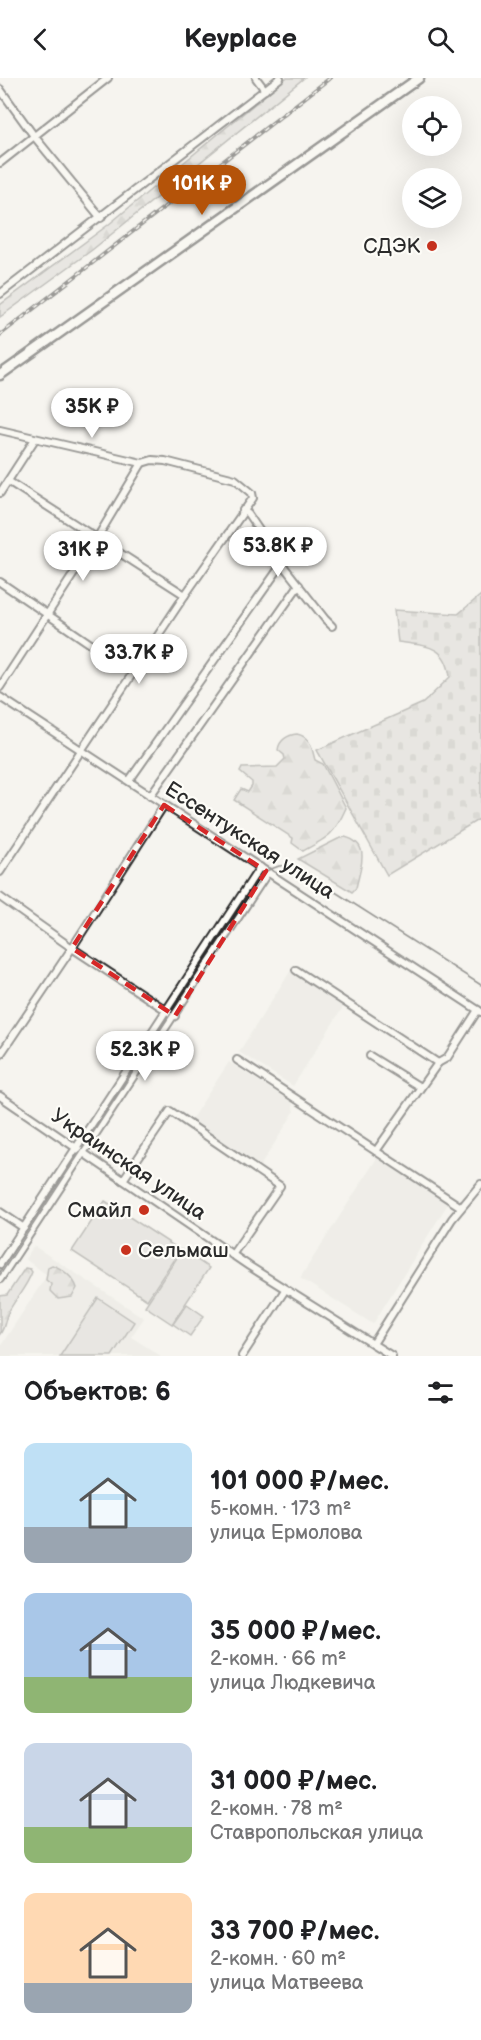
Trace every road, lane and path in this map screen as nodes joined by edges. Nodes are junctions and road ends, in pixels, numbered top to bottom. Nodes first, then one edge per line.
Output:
1 (108, 78) edge
2 (256, 78) edge
3 (280, 78) edge
4 (419, 78) edge
5 (0, 89) edge
6 (265, 90) junction
7 (34, 136) junction
8 (0, 163) edge
9 (101, 218) junction
10 (0, 294) edge
11 (0, 375) edge
12 (0, 430) edge
13 (35, 439) junction
14 (142, 463) junction
15 (8, 482) junction
16 (0, 493) edge
17 (243, 510) junction
18 (97, 538) junction
19 (282, 564) junction
20 (0, 582) edge
21 (299, 585) junction
22 (185, 595) junction
23 (47, 615) junction
24 (332, 626) dead end
25 (133, 673) junction
26 (0, 687) edge
27 (0, 697) edge
28 (81, 749) junction
29 (129, 781) junction
30 (150, 796) junction
31 (164, 805) junction
32 (260, 867) junction
33 (0, 872) edge
34 (268, 872) junction
35 (0, 897) edge
36 (72, 948) junction
37 (296, 969) dead end
38 (165, 1010) junction
39 (480, 1011) edge
40 (175, 1016) junction
41 (0, 1054) edge
42 (370, 1056) dead end
43 (237, 1060) dead end
44 (438, 1063) junction
45 (420, 1087) junction
46 (0, 1096) edge
47 (75, 1148) junction
48 (376, 1151) junction
49 (83, 1153) junction
50 (123, 1180) junction
51 (481, 1184) edge
52 (461, 1207) junction
53 (0, 1212) edge
54 (24, 1228) junction
55 (232, 1255) junction
56 (0, 1264) edge
57 (0, 1279) edge
58 (285, 1290) junction
59 (373, 1344) junction
60 (242, 1356) edge
61 (392, 1356) edge

1 - 7 street
2 - 6 street
3 - 6 street
4 - 11 main road
5 - 7 street
6 - 9 street
7 - 8 street
7 - 9 street
9 - 10 street
12 - 13 street
13 - 14 street
13 - 15 street
14 - 17 street
14 - 18 street
15 - 16 street
15 - 18 street
17 - 19 street
17 - 22 street
18 - 22 street
18 - 23 street
19 - 21 street
19 - 29 street
20 - 23 street
21 - 24 street
21 - 30 street
22 - 25 street
23 - 25 street
23 - 26 street
25 - 28 street
27 - 28 street, Ессентукская улица
28 - 29 street, Ессентукская улица
28 - 33 street
29 - 30 street, Ессентукская улица
30 - 31 street, Ессентукская улица
31 - 32 street, Ессентукская улица
31 - 36 street
32 - 34 street, Ессентукская улица
32 - 38 street
34 - 39 street, Ессентукская улица
34 - 40 street
35 - 36 street
36 - 38 street
36 - 41 street
37 - 44 street
38 - 40 street
38 - 47 street
39 - 44 street
40 - 49 street
42 - 45 street
43 - 48 street
44 - 45 street
45 - 48 street
46 - 47 street, Украинская улица
47 - 49 street, Украинская улица
47 - 54 street
48 - 52 street
49 - 50 street, Украинская улица
49 - 57 street
50 - 55 street, Украинская улица
50 - 55 street
51 - 52 street
52 - 59 street
53 - 54 street
54 - 56 street
55 - 58 street, Украинская улица
58 - 59 street, Украинская улица
58 - 60 street
59 - 61 street, Украинская улица

